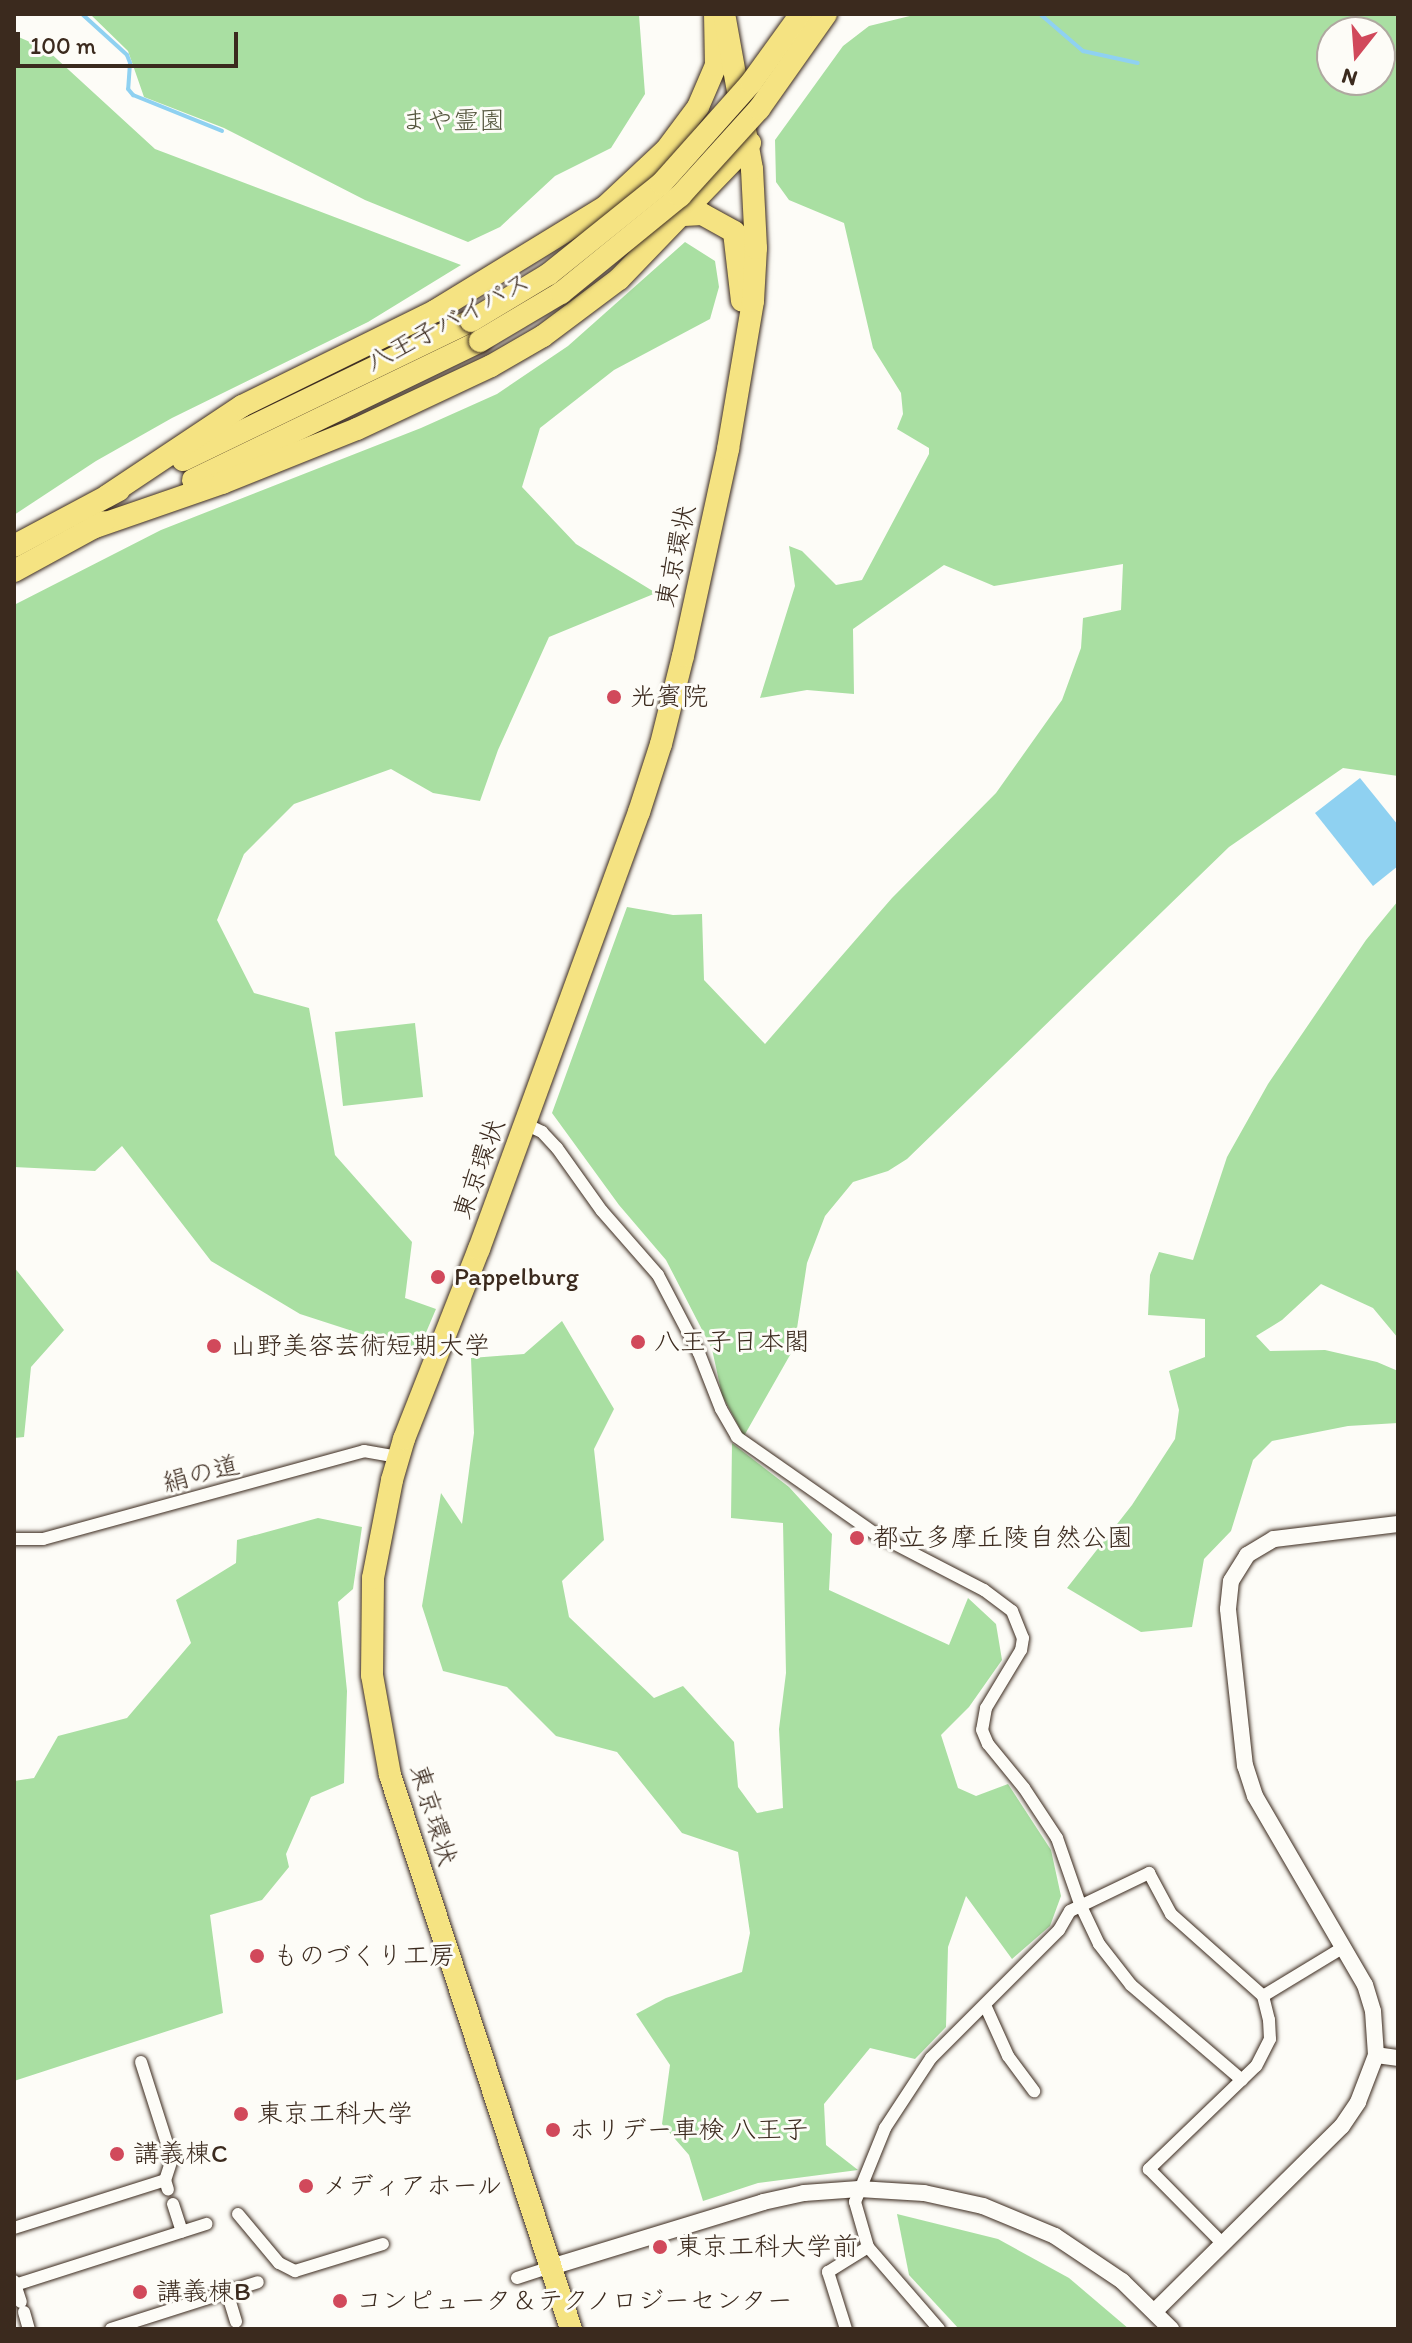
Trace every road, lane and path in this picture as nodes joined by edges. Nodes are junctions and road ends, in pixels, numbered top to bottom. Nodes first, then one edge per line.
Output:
1 (715, 14) edge
2 (724, 14) edge
3 (801, 14) edge
4 (826, 14) edge
5 (745, 115) junction
6 (679, 135) junction
7 (750, 143) junction
8 (684, 215) junction
9 (475, 331) junction
10 (748, 341) junction
11 (107, 496) junction
12 (92, 528) junction
13 (14, 546) edge
14 (14, 571) edge
15 (525, 1124) junction
16 (399, 1457) junction
17 (1398, 1524) edge
18 (14, 1539) edge
19 (1080, 1904) junction
20 (1344, 1947) junction
21 (1263, 1996) junction
22 (985, 2005) junction
23 (1376, 2055) junction
24 (1398, 2058) edge
25 (141, 2062) dead end
26 (1242, 2080) junction
27 (1034, 2091) dead end
28 (859, 2189) junction
29 (173, 2204) dead end
30 (238, 2214) dead end
31 (206, 2224) dead end
32 (14, 2228) edge
33 (182, 2232) junction
34 (1222, 2243) junction
35 (383, 2244) dead end
36 (868, 2247) junction
37 (551, 2267) junction
38 (517, 2278) dead end
39 (258, 2282) dead end
40 (15, 2283) edge
41 (228, 2295) junction
42 (1155, 2311) junction
43 (236, 2320) dead end
44 (29, 2329) edge
45 (111, 2329) edge
46 (571, 2329) edge
47 (846, 2329) edge
48 (939, 2329) edge
49 (1171, 2329) edge

1 - 6 highway
2 - 5 highway, 東京環状
3 - 9 highway, 八王子バイパス, bridge
4 - 9 highway, 八王子バイパス, bridge
5 - 6 highway
5 - 7 highway, 東京環状
6 - 11 highway
7 - 8 highway
7 - 10 highway, 東京環状
8 - 10 highway
8 - 12 highway
9 - 11 highway, 八王子バイパス
9 - 12 highway, 八王子バイパス
10 - 15 highway, 東京環状
11 - 13 highway, 八王子バイパス
12 - 14 highway, 八王子バイパス
15 - 16 highway, 東京環状
15 - 19 street
16 - 18 street, 絹の道
16 - 37 highway, 東京環状
17 - 20 street
19 - 21 street
19 - 22 street
19 - 26 street
20 - 21 street
20 - 23 street
21 - 26 street
22 - 27 street
22 - 28 street
23 - 24 street
23 - 34 street
25 - 32 street
26 - 34 street
28 - 36 street
28 - 37 street
28 - 42 street
29 - 33 street
30 - 35 street
31 - 33 street
33 - 40 street
34 - 42 street
36 - 47 street
36 - 48 street
37 - 38 street
37 - 46 highway, 東京環状
39 - 41 street
40 - 44 street
41 - 43 street
41 - 45 street
42 - 49 street

